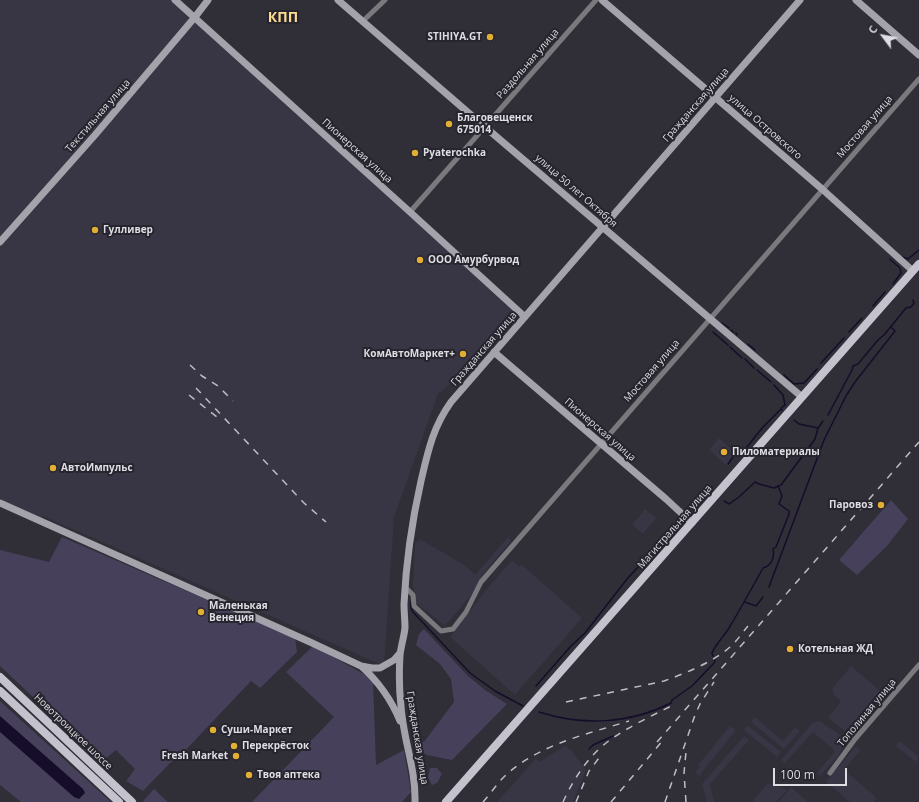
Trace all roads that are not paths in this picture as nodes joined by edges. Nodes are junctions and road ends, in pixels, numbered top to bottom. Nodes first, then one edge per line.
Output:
1 (175, 0) edge
2 (208, 0) edge
3 (338, 0) edge
4 (385, 0) edge
5 (596, 0) edge
6 (602, 0) edge
7 (800, 0) edge
8 (856, 0) edge
9 (195, 17) junction
10 (362, 22) junction
11 (919, 55) edge
12 (919, 78) edge
13 (715, 98) junction
14 (485, 127) junction
15 (822, 190) junction
16 (410, 212) junction
17 (603, 228) junction
18 (0, 242) edge
19 (919, 264) edge
20 (913, 271) junction
21 (525, 317) junction
22 (710, 319) junction
23 (494, 352) junction
24 (802, 397) junction
25 (601, 444) junction
26 (0, 503) edge
27 (692, 523) junction
28 (406, 588) junction
29 (400, 653) junction
30 (919, 665) edge
31 (361, 666) junction
32 (0, 677) edge
33 (0, 691) edge
34 (404, 729) junction
35 (830, 773) dead end
36 (449, 799) edge
37 (119, 802) edge
38 (132, 802) edge
39 (415, 802) edge

1 - 9 street, Пионерская улица
2 - 9 street, Текстильная улица
3 - 10 street, улица 50 лет Октября
4 - 10 street
5 - 14 street, Раздольная улица
6 - 13 street, улица Островского
7 - 13 street, Гражданская улица
8 - 11 street
9 - 16 street, Пионерская улица
9 - 18 street, Текстильная улица
10 - 14 street, улица 50 лет Октября
12 - 15 street, Мостовая улица
13 - 15 street, улица Островского
13 - 17 street, Гражданская улица
14 - 16 street, Раздольная улица
14 - 17 street, улица 50 лет Октября
15 - 20 street, улица Островского
15 - 22 street, Мостовая улица
16 - 21 street, Пионерская улица
17 - 21 street, Гражданская улица
17 - 22 street, улица 50 лет Октября
19 - 20 main road, Магистральная улица
20 - 24 main road, Магистральная улица
21 - 23 street, Гражданская улица
22 - 24 street, улица 50 лет Октября
22 - 25 street, Мостовая улица
23 - 25 street, Пионерская улица
23 - 28 street, Гражданская улица
24 - 27 main road, Магистральная улица
25 - 27 street, Пионерская улица
25 - 28 street, Мостовая улица
26 - 31 street
27 - 36 main road, Магистральная улица
28 - 29 street, Гражданская улица
29 - 31 street
29 - 34 street, Гражданская улица
30 - 35 street, Тополиная улица
31 - 34 street
32 - 38 main road, Новотроицкое шоссе
33 - 37 main road, Новотроицкое шоссе
34 - 39 street, Гражданская улица

